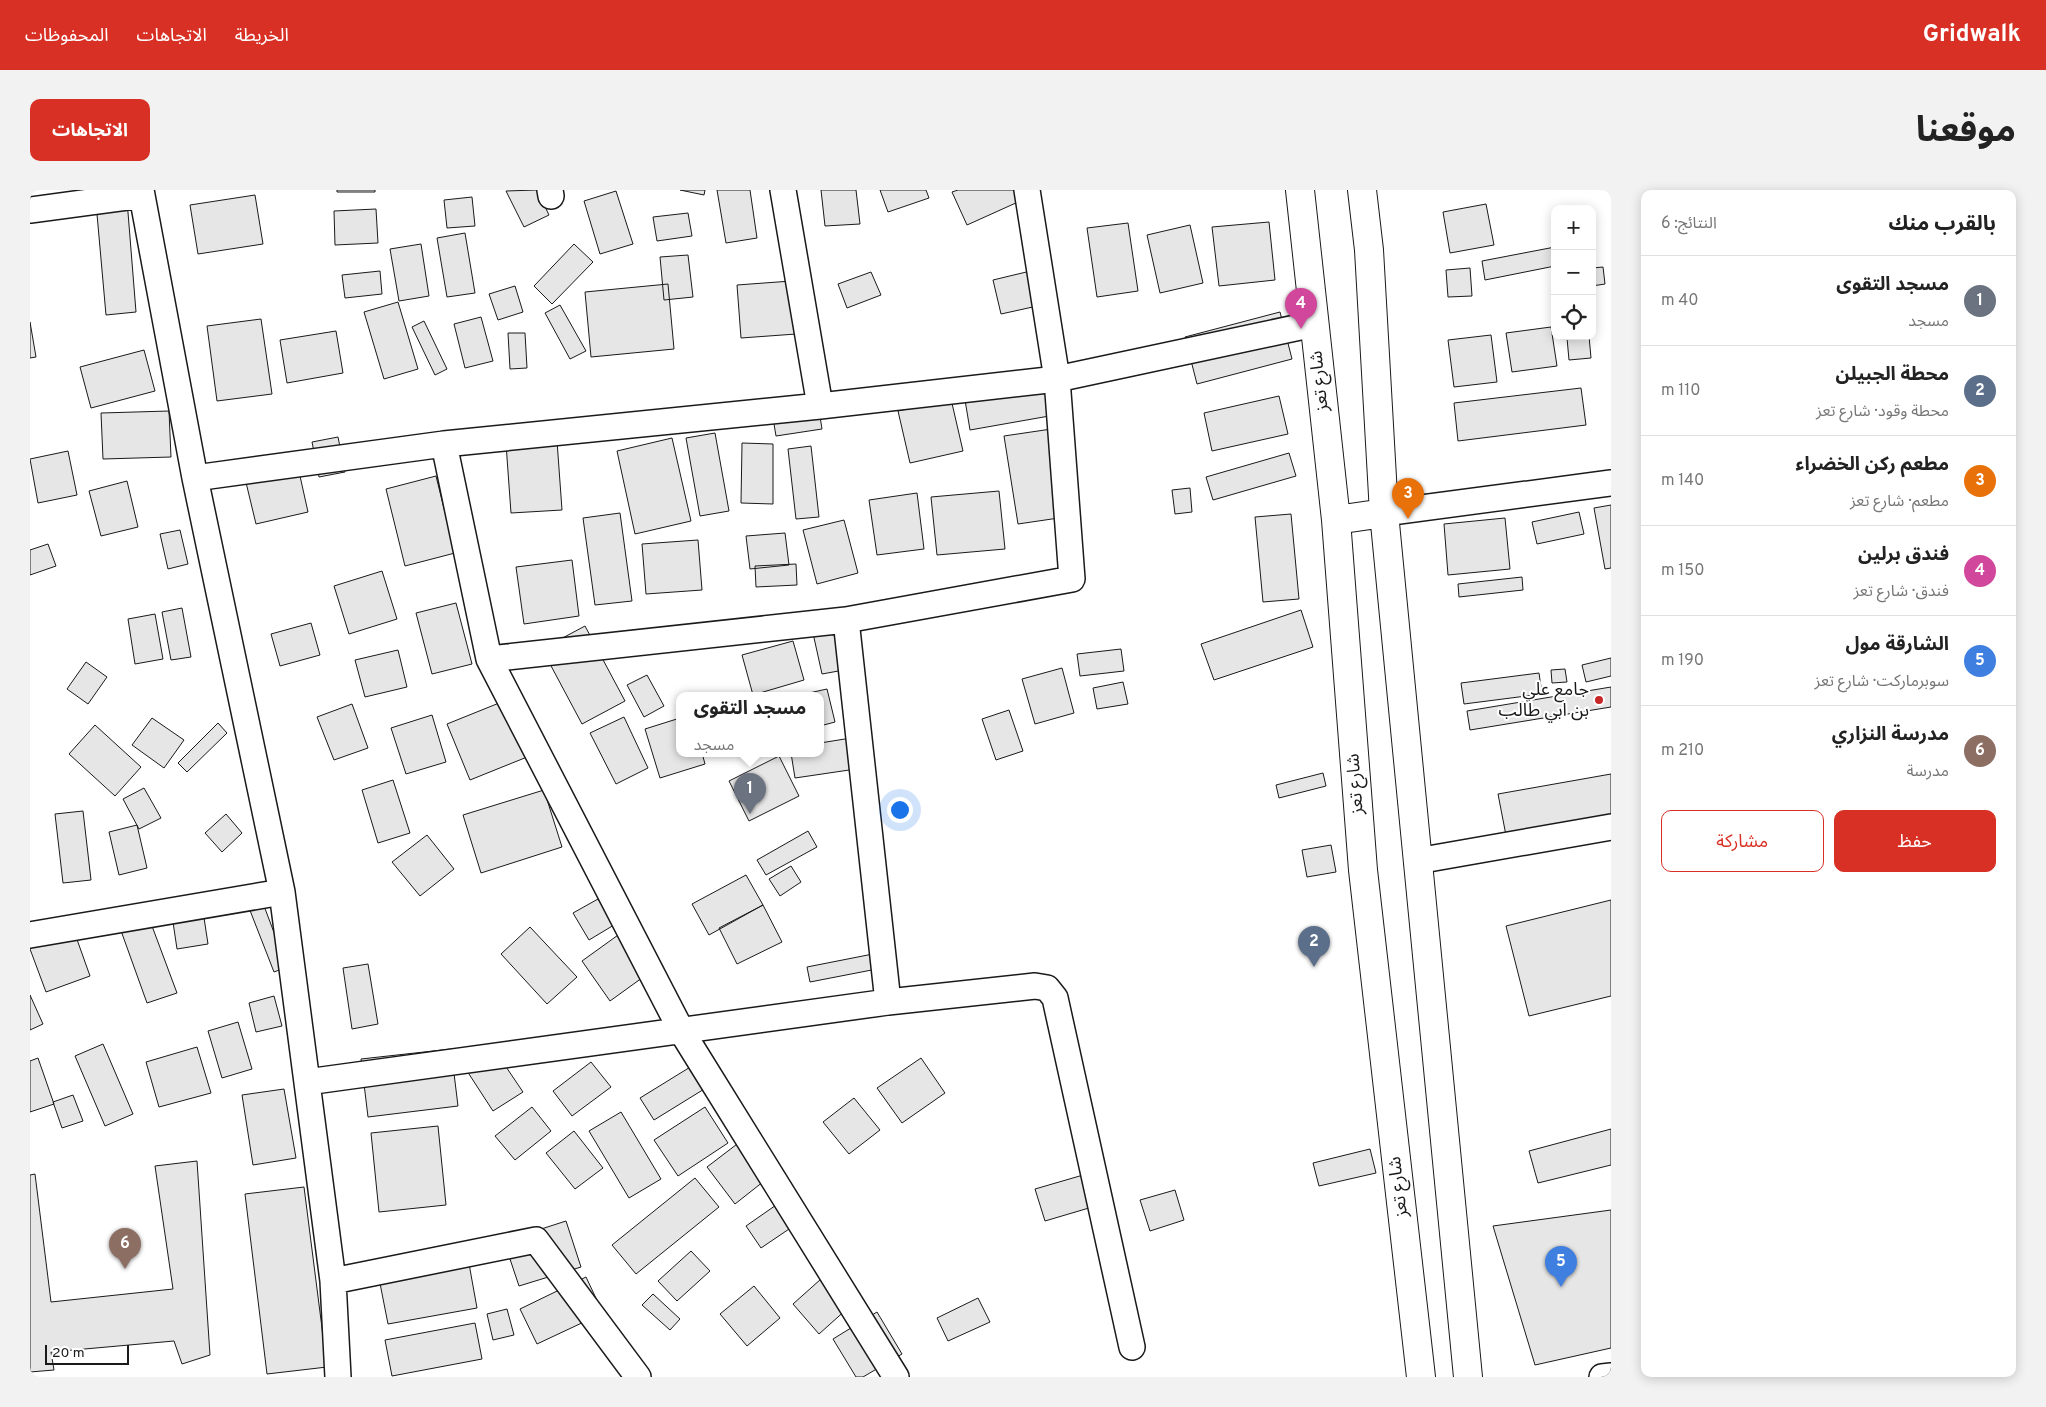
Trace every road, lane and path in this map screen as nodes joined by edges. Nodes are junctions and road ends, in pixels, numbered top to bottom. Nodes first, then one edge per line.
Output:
1 (783, 190) edge
2 (1027, 190) edge
3 (1300, 190) edge
4 (1362, 190) edge
5 (141, 193) edge
6 (30, 210) edge
7 (1314, 324) junction
8 (1057, 379) junction
9 (820, 406) junction
10 (444, 444) junction
11 (195, 478) junction
12 (1611, 483) edge
13 (1384, 513) junction
14 (1336, 520) junction
15 (846, 620) junction
16 (489, 659) junction
17 (1611, 827) edge
18 (1417, 861) junction
19 (282, 892) junction
20 (30, 935) edge
21 (888, 1002) junction
22 (682, 1032) junction
23 (307, 1082) junction
24 (333, 1281) junction
25 (1132, 1346) dead end
26 (1611, 1376) edge
27 (338, 1377) edge
28 (638, 1377) edge
29 (896, 1377) edge
30 (1421, 1377) edge
31 (1468, 1377) edge
32 (1602, 1377) edge

1 - 9 street
2 - 8 street
3 - 7 highway, شارع تعز
4 - 13 highway
5 - 6 street
5 - 11 street
7 - 8 street
7 - 14 highway, شارع تعز
8 - 9 street
8 - 15 street
9 - 10 street
10 - 11 street
10 - 16 street
11 - 19 street
12 - 13 street
13 - 14 highway
13 - 18 highway
14 - 30 highway, شارع تعز
15 - 16 street
15 - 21 street
16 - 22 street
17 - 18 street
18 - 31 highway
19 - 20 street
19 - 23 street
21 - 22 street
21 - 25 street
22 - 23 street
22 - 29 street
23 - 24 street
24 - 27 street
24 - 28 street
26 - 32 street

